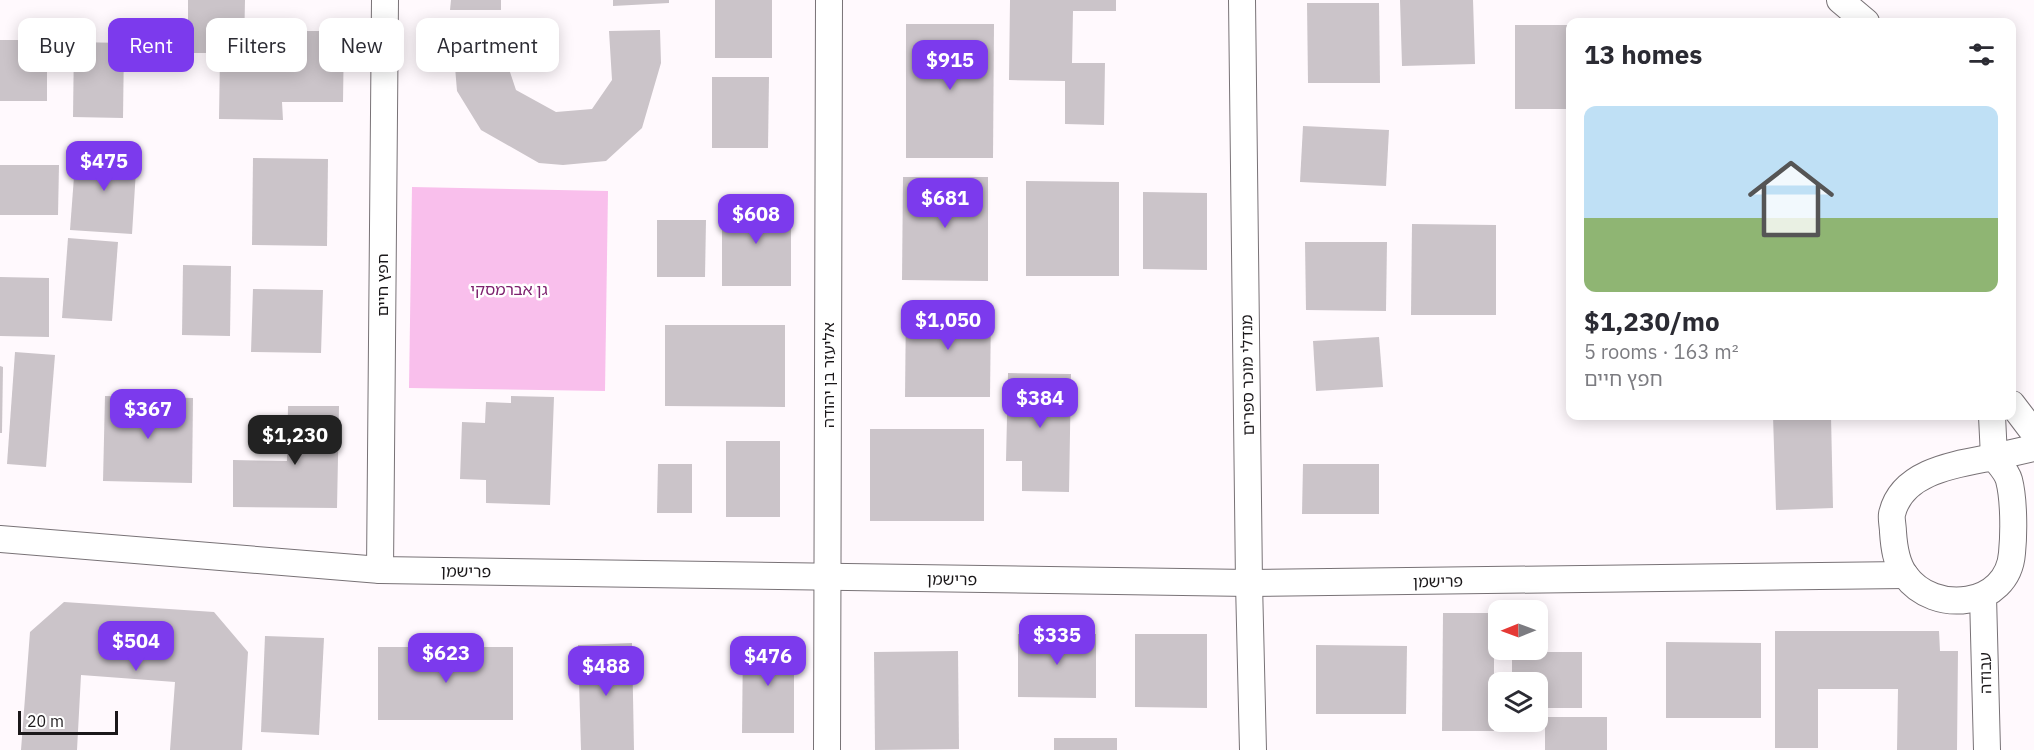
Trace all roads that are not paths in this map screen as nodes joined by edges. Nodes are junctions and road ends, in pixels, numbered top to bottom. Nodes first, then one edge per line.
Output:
1 (385, 0) edge
2 (829, 0) edge
3 (1242, 0) edge
4 (1840, 0) edge
5 (1861, 18) edge
6 (2016, 409) edge
7 (1992, 420) edge
8 (2034, 433) edge
9 (2034, 448) edge
10 (1994, 457) junction
11 (0, 539) edge
12 (380, 570) junction
13 (1905, 575) junction
14 (827, 577) junction
15 (1249, 583) junction
16 (1983, 596) junction
17 (827, 750) edge
18 (1254, 750) edge
19 (1986, 750) edge

1 - 12 street, חפץ חיים
2 - 14 street, אליעזר בן יהודה
3 - 15 street, מנדלי מוכר ספרים
4 - 5 street
6 - 8 street
7 - 10 street
9 - 10 street
10 - 13 street
10 - 16 street
11 - 12 street, פרישמן
12 - 14 street, פרישמן
13 - 15 street, פרישמן
13 - 16 street
14 - 15 street, פרישמן
14 - 17 street, אליעזר בן יהודה
15 - 18 street, מנדלי מוכר ספרים
16 - 19 street, עבודה

